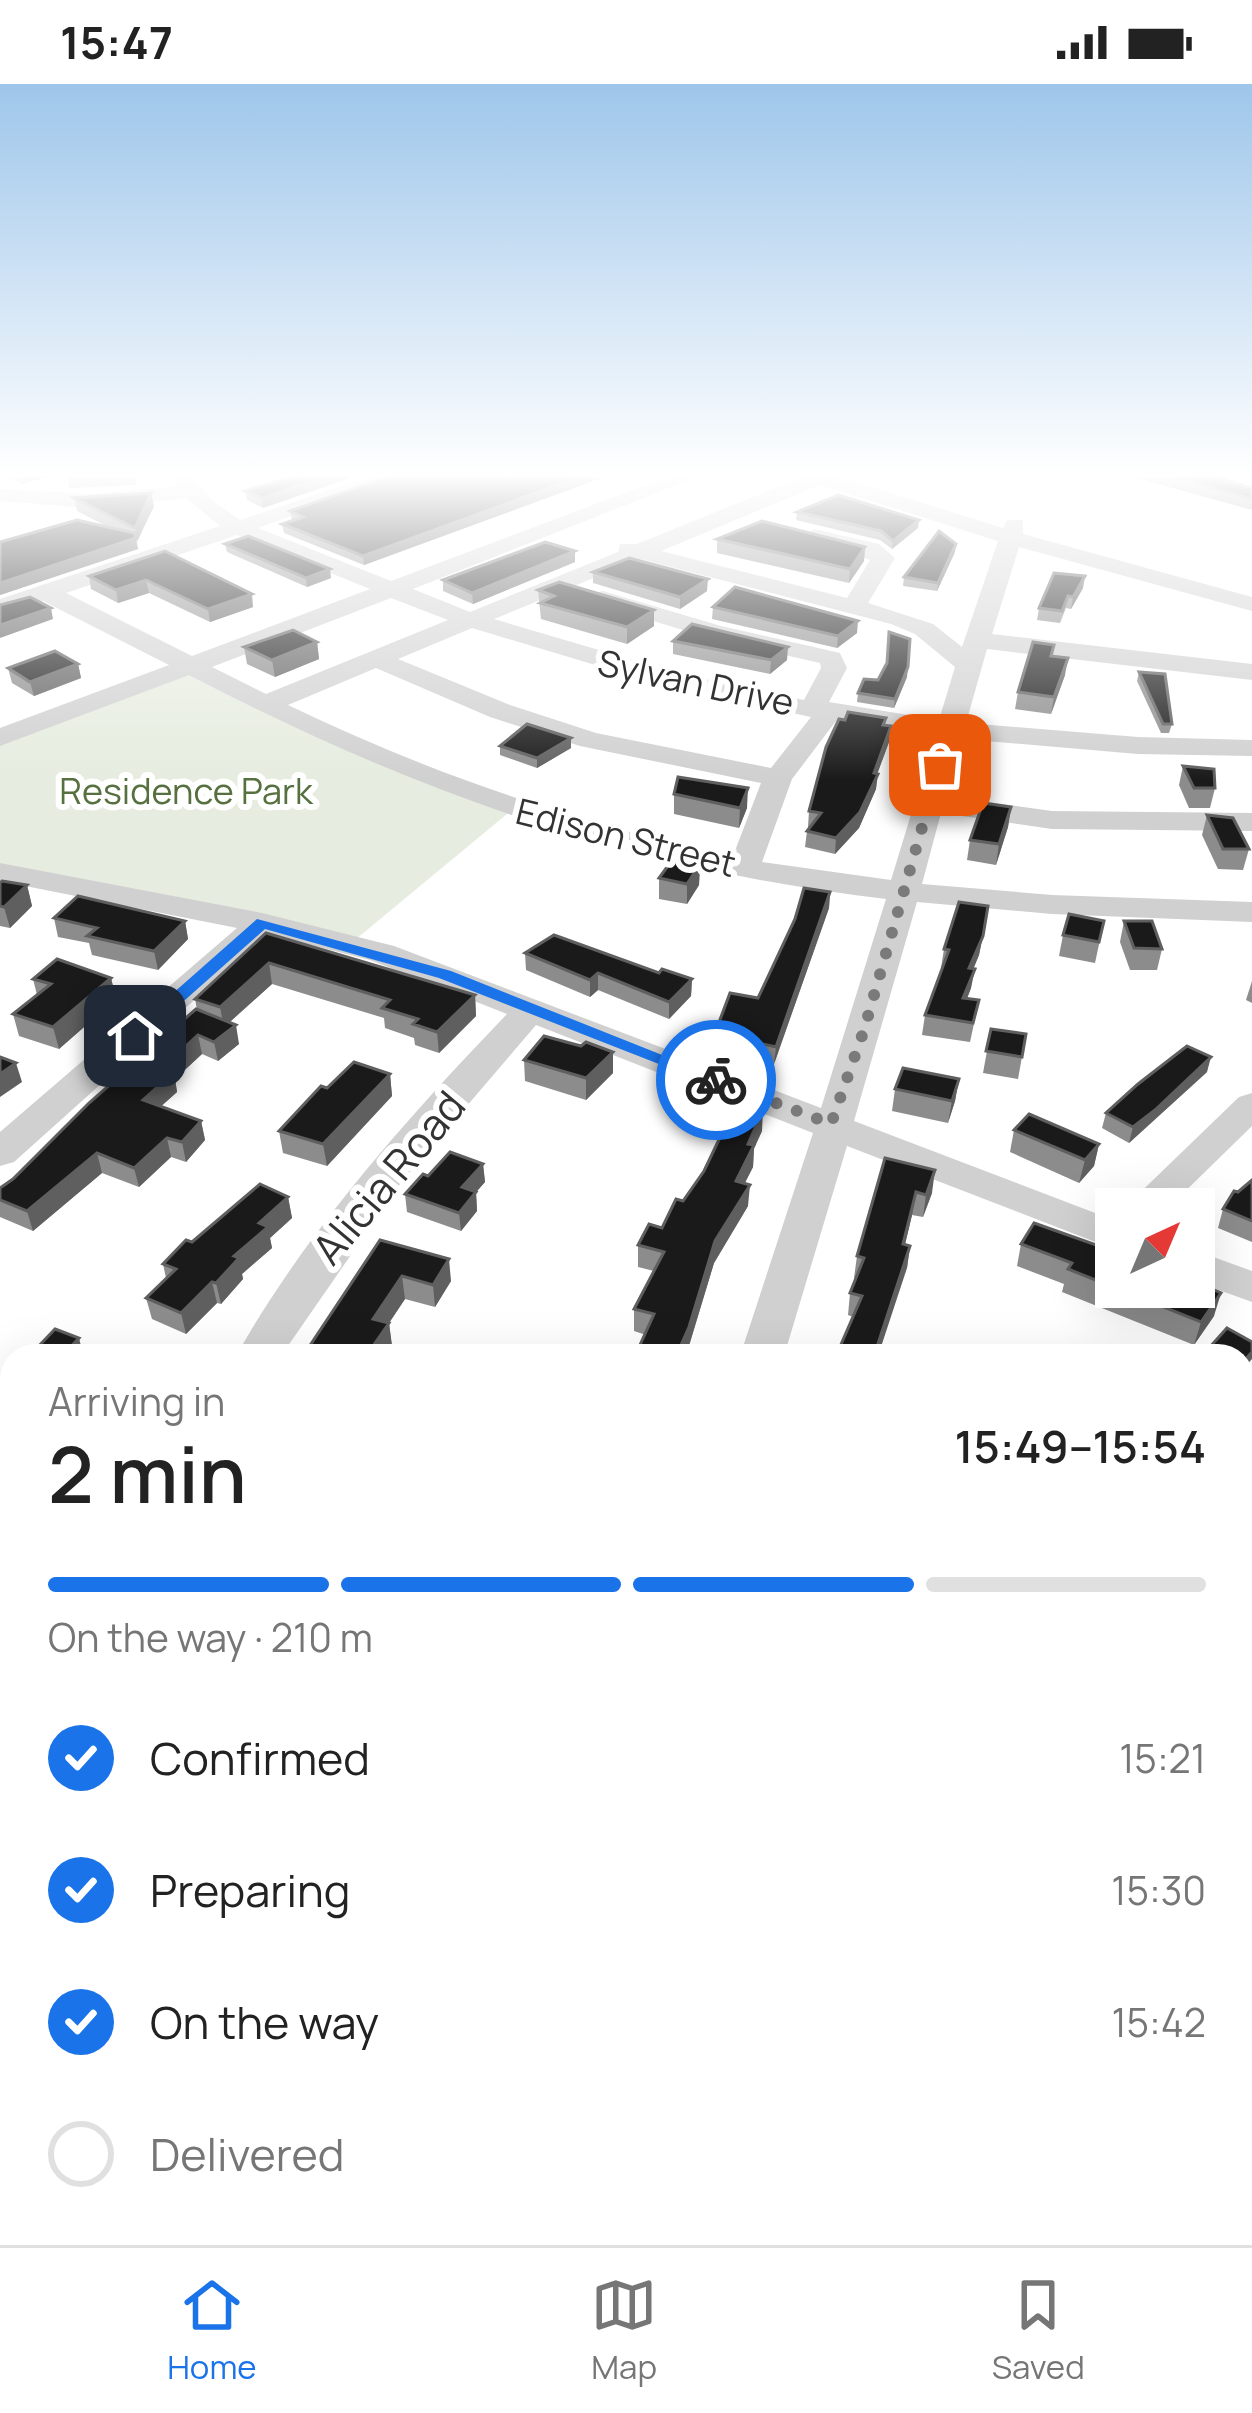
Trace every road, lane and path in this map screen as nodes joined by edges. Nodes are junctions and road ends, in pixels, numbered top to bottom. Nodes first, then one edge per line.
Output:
1 (87, 578) edge
2 (360, 578) edge
3 (405, 578) edge
4 (574, 578) edge
5 (738, 578) edge
6 (871, 578) edge
7 (998, 578) edge
8 (1166, 578) edge
9 (1206, 578) edge
10 (557, 585) junction
11 (381, 587) junction
12 (1252, 589) edge
13 (45, 592) junction
14 (1252, 604) edge
15 (0, 607) edge
16 (854, 607) junction
17 (900, 620) junction
18 (470, 621) junction
19 (976, 644) junction
20 (376, 659) junction
21 (185, 661) junction
22 (1252, 673) edge
23 (268, 703) junction
24 (821, 709) junction
25 (0, 724) edge
26 (952, 727) junction
27 (0, 738) edge
28 (1252, 748) edge
29 (778, 778) junction
30 (929, 802) junction
31 (1252, 822) edge
32 (744, 867) junction
33 (0, 872) edge
34 (902, 892) junction
35 (1252, 912) edge
36 (262, 923) junction
37 (532, 1008) junction
38 (1252, 1105) edge
39 (831, 1124) junction
40 (0, 1153) edge
41 (1165, 1188) edge
42 (1095, 1228) edge
43 (1215, 1273) edge
44 (1252, 1287) edge
45 (265, 1344) edge
46 (765, 1344) edge

1 - 13 street
2 - 11 street, Sylvan Drive
3 - 11 street
4 - 10 street
5 - 16 street
6 - 16 street
7 - 19 street
8 - 14 street
9 - 12 street
10 - 18 street
10 - 24 street
11 - 18 street, Sylvan Drive
11 - 21 street
13 - 15 street
13 - 21 street, Edison Street
16 - 17 street
17 - 19 street
17 - 19 street
18 - 20 street
18 - 24 street, Sylvan Drive
19 - 22 street
19 - 26 street
20 - 23 street
20 - 29 street
21 - 23 street, Edison Street
21 - 25 street
21 - 27 street
23 - 32 street, Edison Street
24 - 26 street, Sylvan Drive
24 - 29 street
26 - 28 street, Sylvan Drive
26 - 30 street
29 - 32 street
30 - 31 street
30 - 34 street
32 - 34 street, Edison Street
33 - 36 street
34 - 35 street, Edison Street
34 - 39 street
36 - 37 street
36 - 40 street
37 - 39 street
37 - 45 street, Alicia Road
38 - 41 street
39 - 42 street
39 - 46 street
43 - 44 street

